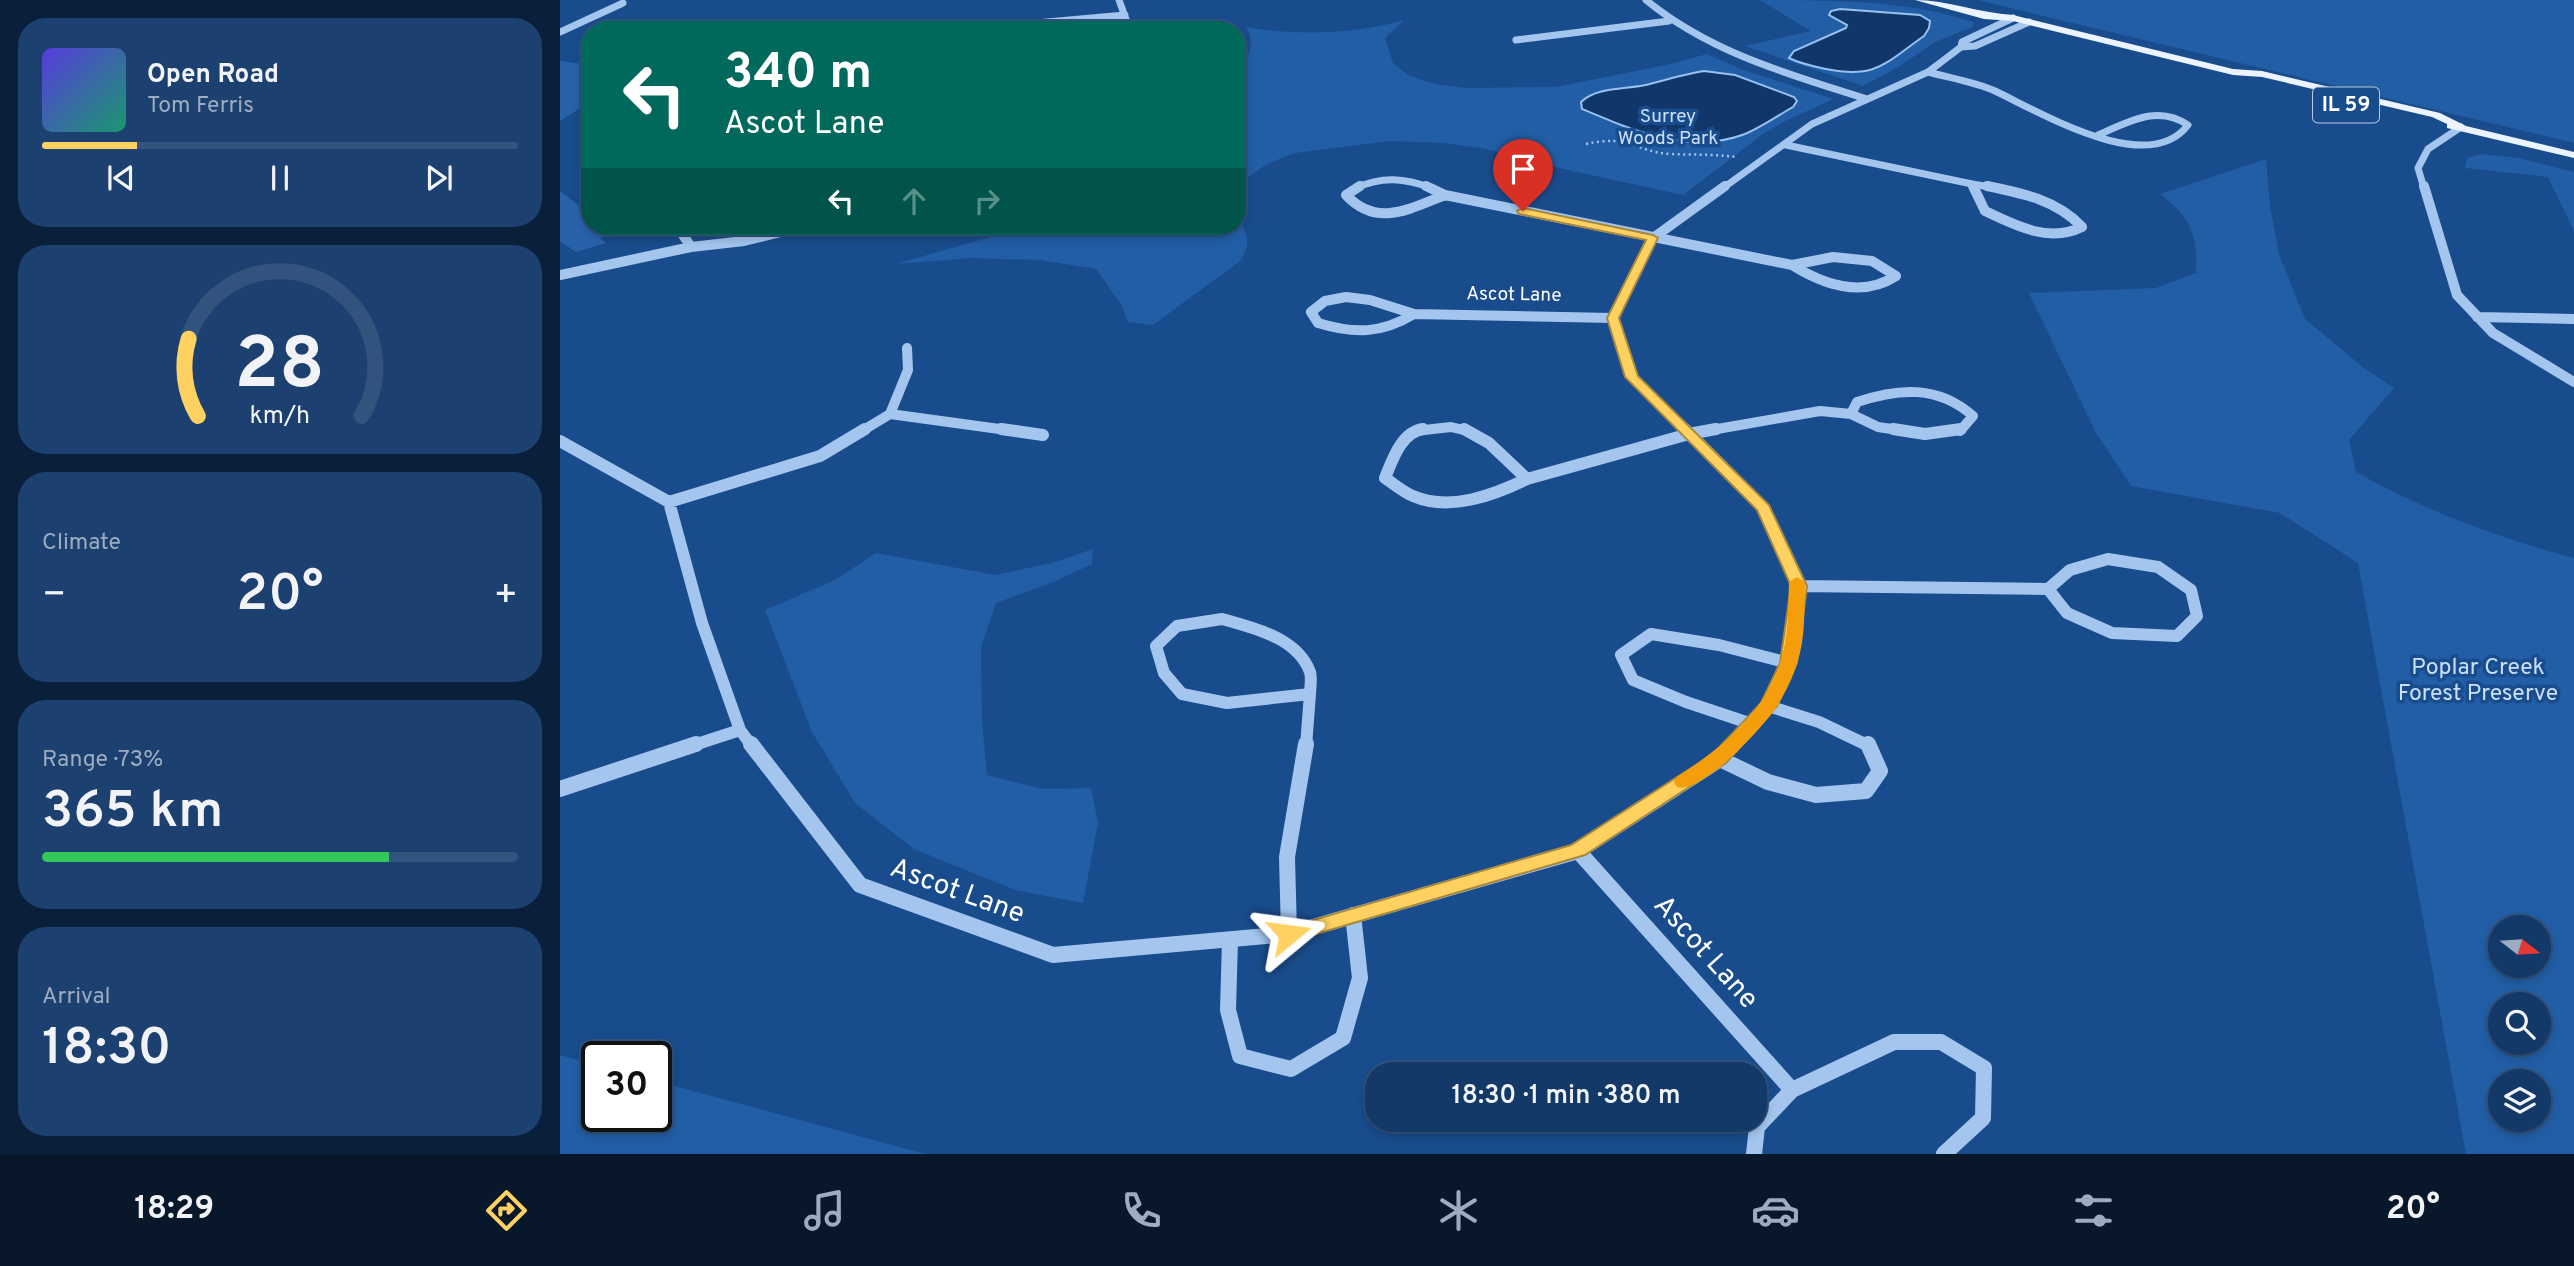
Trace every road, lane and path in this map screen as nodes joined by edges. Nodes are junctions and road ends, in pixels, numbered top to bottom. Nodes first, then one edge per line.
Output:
1 (616, 0) edge
2 (1119, 0) edge
3 (1646, 0) edge
4 (1920, 0) edge
5 (1959, 0) edge
6 (1125, 15) junction
7 (2013, 18) junction
8 (586, 21) edge
9 (1058, 21) edge
10 (1127, 21) edge
11 (1669, 21) junction
12 (2029, 22) junction
13 (581, 23) edge
14 (560, 32) edge
15 (1516, 40) dead end
16 (1961, 47) junction
17 (1928, 72) junction
18 (1867, 99) junction
19 (2461, 127) junction
20 (2098, 135) junction
21 (1586, 144) dead end
22 (1786, 145) junction
23 (2574, 155) edge
24 (1760, 162) junction
25 (1972, 184) junction
26 (1445, 195) junction
27 (683, 235) edge
28 (768, 235) edge
29 (1653, 238) junction
30 (691, 247) junction
31 (1792, 265) junction
32 (560, 275) edge
33 (1414, 314) junction
34 (2477, 317) junction
35 (1613, 318) junction
36 (2574, 319) edge
37 (907, 348) dead end
38 (2574, 382) edge
39 (890, 414) junction
40 (1851, 414) junction
41 (1689, 434) junction
42 (1044, 435) dead end
43 (560, 441) edge
44 (1527, 479) junction
45 (669, 502) junction
46 (1799, 586) junction
47 (2049, 589) junction
48 (1789, 663) junction
49 (1310, 694) junction
50 (1768, 706) junction
51 (1752, 724) junction
52 (740, 730) junction
53 (1720, 759) junction
54 (560, 789) edge
55 (1578, 850) junction
56 (1353, 915) junction
57 (1289, 934) junction
58 (1230, 940) junction
59 (1792, 1090) junction
60 (1754, 1154) edge
61 (1944, 1154) edge

1 - 8 street
2 - 6 street
3 - 11 street
4 - 7 main road, IL 59
5 - 7 main road, IL 59
6 - 9 street
6 - 10 street
7 - 12 main road, IL 59
7 - 16 street
11 - 15 street
11 - 18 street
12 - 16 street
12 - 19 main road, IL 59
13 - 14 street
16 - 17 street
17 - 18 street
17 - 20 street
18 - 22 street
19 - 23 main road, IL 59
19 - 34 street
20 - 20 street
21 - 24 path
22 - 24 street
22 - 25 street
24 - 29 street
25 - 25 street
26 - 26 street
26 - 29 street
27 - 30 street
28 - 30 street
29 - 31 street
29 - 35 street
30 - 32 street
31 - 31 street
33 - 33 street, Ascot Lane
33 - 35 street, Ascot Lane
34 - 36 street
34 - 38 street
35 - 41 street
37 - 39 street
39 - 42 street
39 - 45 street
40 - 40 street
40 - 41 street
41 - 44 street
41 - 46 street
43 - 45 street
44 - 44 street
45 - 52 street, Ascot Lane
46 - 47 street
46 - 48 street, Ascot Lane
47 - 47 street
48 - 50 street, Ascot Lane
48 - 51 street
49 - 49 street
49 - 57 street
50 - 51 street, Ascot Lane
50 - 53 street
51 - 53 street, Ascot Lane
52 - 54 street
52 - 58 street, Ascot Lane
53 - 55 street, Ascot Lane
55 - 56 street, Ascot Lane
55 - 59 street, Ascot Lane
56 - 57 street, Ascot Lane
56 - 58 street
57 - 58 street, Ascot Lane
59 - 60 street
59 - 61 street

